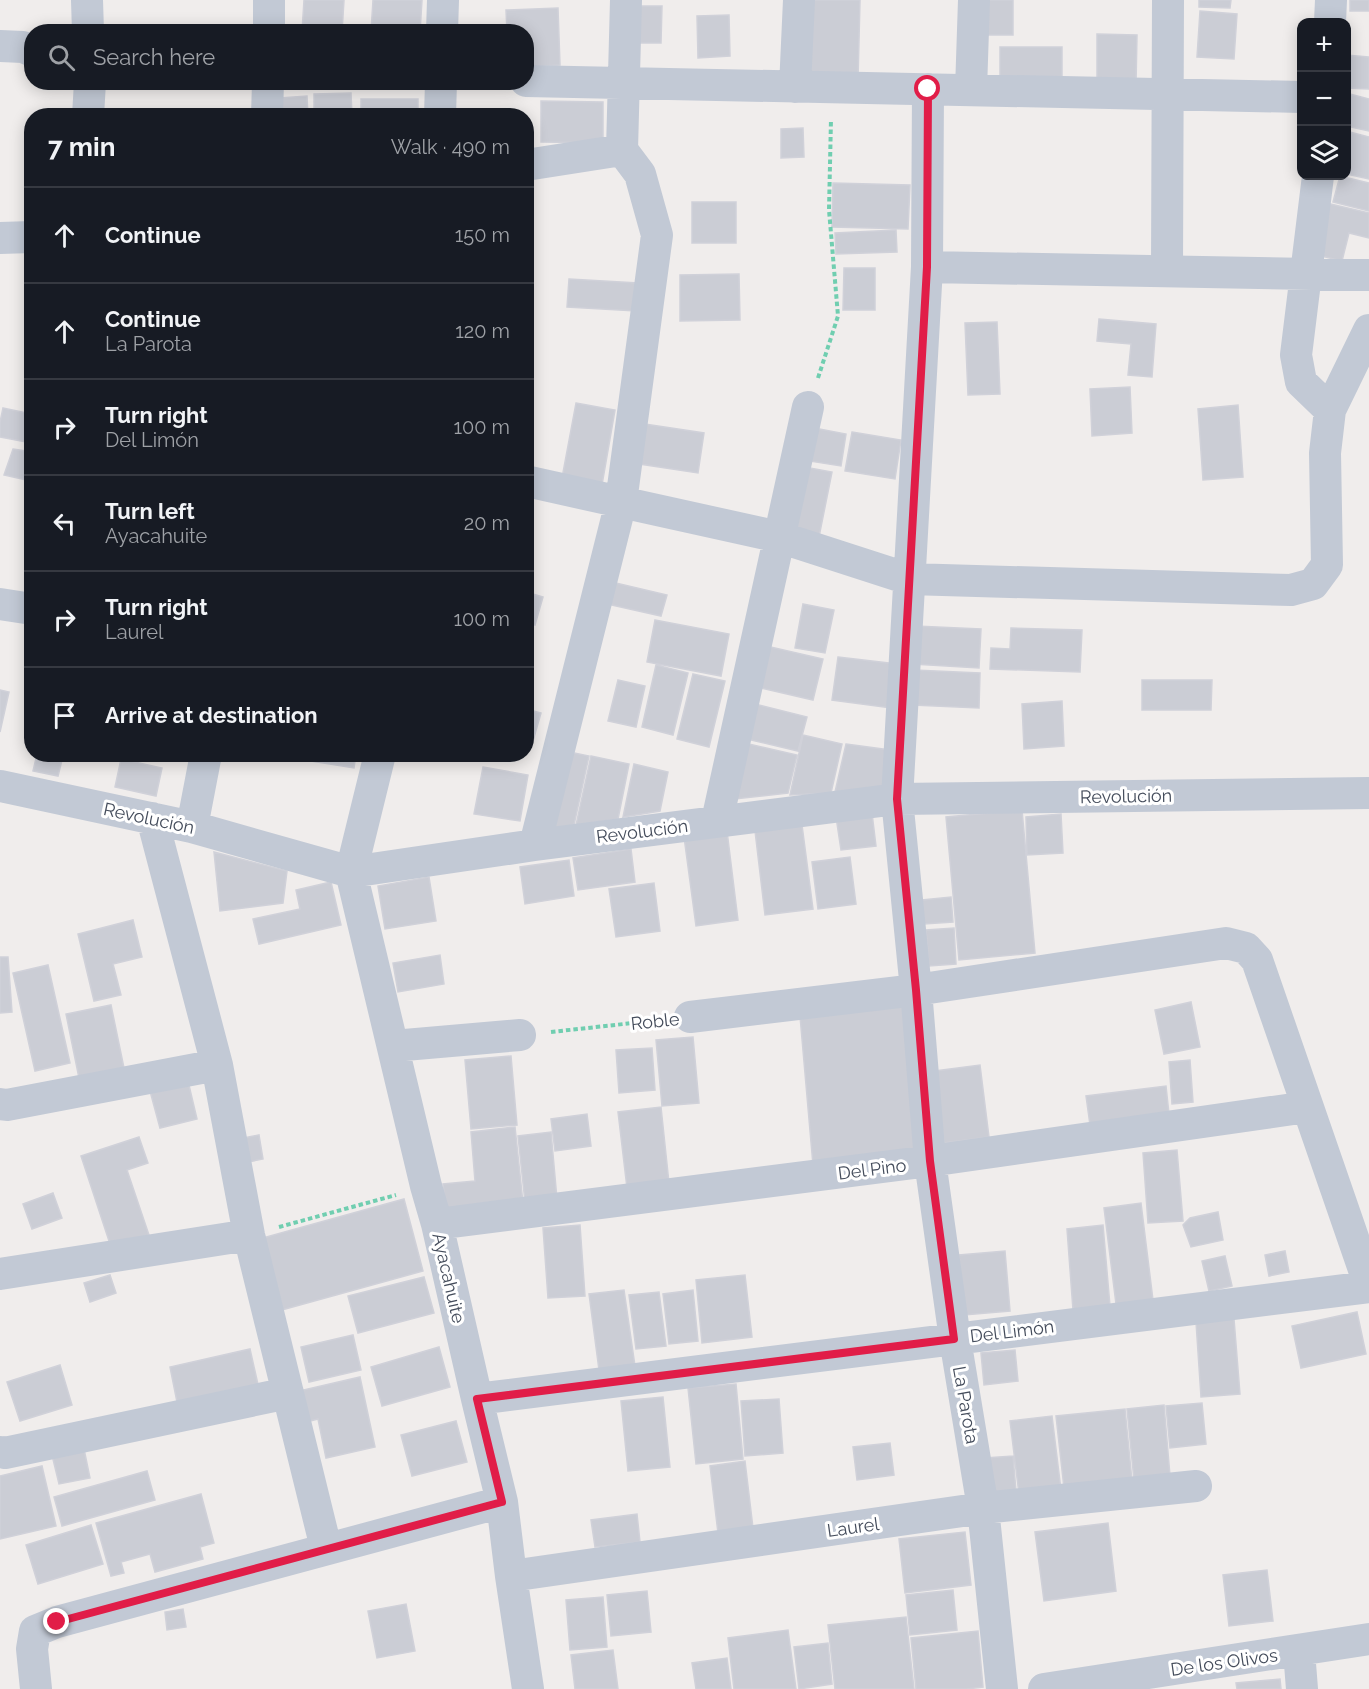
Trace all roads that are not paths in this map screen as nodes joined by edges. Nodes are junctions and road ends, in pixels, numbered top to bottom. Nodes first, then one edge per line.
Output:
1 (87, 0) edge
2 (269, 0) edge
3 (442, 0) edge
4 (626, 0) edge
5 (798, 0) edge
6 (974, 0) edge
7 (1168, 0) edge
8 (1331, 0) edge
9 (1330, 18) edge
10 (88, 24) edge
11 (268, 24) edge
12 (442, 24) edge
13 (0, 46) edge
14 (24, 47) edge
15 (534, 81) edge
16 (622, 83) junction
17 (795, 87) junction
18 (928, 89) junction
19 (90, 90) edge
20 (268, 90) edge
21 (441, 90) edge
22 (971, 90) junction
23 (1167, 94) junction
24 (1297, 97) edge
25 (88, 108) edge
26 (267, 108) edge
27 (440, 108) edge
28 (622, 150) junction
29 (534, 164) edge
30 (1318, 180) edge
31 (24, 237) edge
32 (0, 238) edge
33 (927, 267) junction
34 (1167, 272) junction
35 (1306, 274) junction
36 (1369, 275) edge
37 (1369, 330) edge
38 (808, 407) road end
39 (1330, 410) junction
40 (534, 483) edge
41 (621, 502) junction
42 (779, 537) junction
43 (909, 579) junction
44 (0, 604) edge
45 (24, 608) edge
46 (204, 762) edge
47 (378, 762) edge
48 (0, 786) edge
49 (1369, 793) edge
50 (897, 799) junction
51 (152, 818) junction
52 (717, 821) junction
53 (192, 827) junction
54 (535, 844) junction
55 (351, 872) junction
56 (916, 990) junction
57 (690, 1017) road end
58 (520, 1035) road end
59 (393, 1046) junction
60 (217, 1065) junction
61 (0, 1104) edge
62 (1307, 1107) junction
63 (930, 1161) junction
64 (437, 1224) junction
65 (249, 1235) junction
66 (0, 1275) edge
67 (1369, 1285) edge
68 (954, 1339) junction
69 (288, 1393) junction
70 (477, 1399) junction
71 (0, 1452) edge
72 (1196, 1486) dead end
73 (502, 1502) junction
74 (983, 1508) junction
75 (326, 1548) junction
76 (511, 1576) junction
77 (1369, 1639) edge
78 (1299, 1651) junction
79 (36, 1689) edge
80 (528, 1689) edge
81 (1002, 1689) edge
82 (1044, 1689) edge
83 (1302, 1689) edge

1 - 10 street
2 - 11 street
3 - 12 street
4 - 16 street
5 - 17 street
6 - 22 street
7 - 23 street
8 - 9 street
13 - 14 street
15 - 16 street
16 - 17 street
16 - 28 street
17 - 18 street
18 - 22 street
18 - 33 street, La Parota
19 - 25 street
20 - 26 street
21 - 27 street
22 - 23 street
23 - 24 street
23 - 34 street
28 - 29 street
28 - 41 street
30 - 35 street
31 - 32 street
33 - 34 street
33 - 43 street, La Parota
34 - 35 street
35 - 36 street
35 - 39 street
37 - 39 street
38 - 42 street
39 - 43 street
40 - 41 street
41 - 42 street
41 - 54 street
42 - 43 street
42 - 52 street
43 - 50 street, La Parota
44 - 45 street
46 - 53 street
47 - 55 street
48 - 51 street, Revolución
49 - 50 street, Revolución
50 - 52 street, Revolución
50 - 56 street, La Parota
51 - 53 street, Revolución
51 - 60 street
52 - 54 street, Revolución
53 - 55 street, Revolución
54 - 55 street, Revolución
55 - 59 street, Ayacahuite
56 - 57 street, Roble
56 - 62 street, Roble
56 - 63 street, La Parota
58 - 59 street
59 - 64 street, Ayacahuite
60 - 61 street
60 - 65 street
62 - 63 street, Del Pino
62 - 67 street, Roble
63 - 64 street, Del Pino
63 - 68 street, La Parota
64 - 70 street, Ayacahuite
65 - 66 street
65 - 69 street
67 - 68 street, Del Limón
68 - 70 street, Del Limón
68 - 74 street, La Parota
69 - 71 street
69 - 75 street
70 - 73 street, Ayacahuite
72 - 74 street, Laurel
73 - 75 street
73 - 76 street, Ayacahuite
74 - 76 street, Laurel
74 - 81 street, La Parota
75 - 79 street
76 - 80 street, Ayacahuite
77 - 78 street, De los Olivos
78 - 82 street, De los Olivos
78 - 83 street

